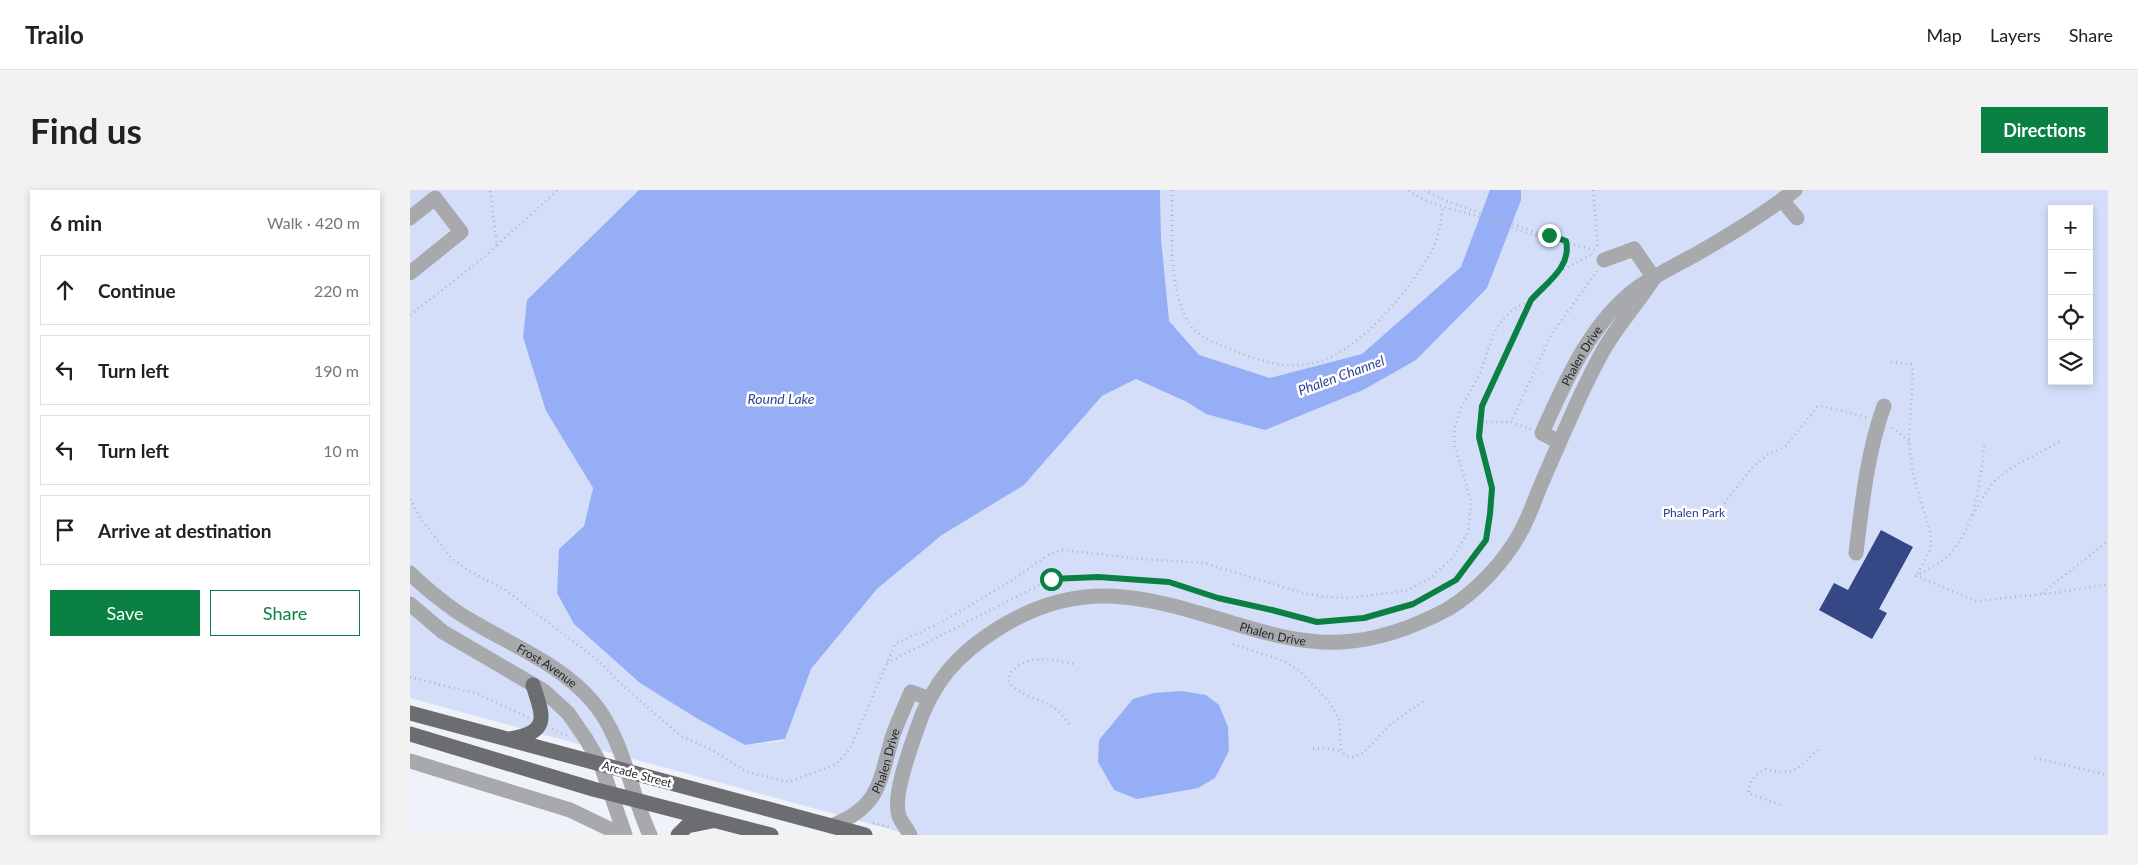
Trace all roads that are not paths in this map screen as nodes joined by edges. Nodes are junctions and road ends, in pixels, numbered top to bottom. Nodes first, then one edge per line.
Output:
1 (1795, 190) edge
2 (1782, 200) junction
3 (410, 218) edge
4 (1797, 218) dead end
5 (1601, 256) road end
6 (410, 273) edge
7 (1654, 278) junction
8 (1881, 414) road end
9 (1559, 442) junction
10 (1856, 553) dead end
11 (410, 573) edge
12 (410, 604) edge
13 (532, 685) junction
14 (928, 698) junction
15 (410, 713) edge
16 (410, 734) edge
17 (507, 740) junction
18 (890, 750) junction
19 (909, 754) junction
20 (410, 761) edge
21 (601, 764) junction
22 (627, 772) junction
23 (883, 774) junction
24 (902, 780) junction
25 (610, 793) junction
26 (637, 800) junction
27 (716, 821) junction
28 (831, 826) junction
29 (623, 835) edge
30 (650, 835) edge
31 (678, 835) edge
32 (771, 835) edge
33 (865, 835) edge
34 (910, 835) edge

1 - 2 street, Phalen Drive
2 - 4 street
2 - 7 street, Phalen Drive
3 - 6 street
5 - 7 street
7 - 9 street, Phalen Drive
7 - 9 street, Phalen Drive
8 - 10 street
9 - 14 street, Phalen Drive
11 - 22 street, Frost Avenue
12 - 13 street, Frost Avenue
13 - 17 main road
13 - 21 street, Frost Avenue
14 - 18 street, Phalen Drive
14 - 19 street, Phalen Drive
15 - 17 main road, Arcade Street
16 - 25 main road, Arcade Street
17 - 21 main road, Arcade Street
18 - 19 street
18 - 23 street, Phalen Drive
19 - 24 street, Phalen Drive
20 - 29 street
21 - 22 main road, Arcade Street
21 - 25 street, Frost Avenue
22 - 26 street, Frost Avenue
22 - 28 main road, Arcade Street
23 - 24 street
23 - 28 street, Phalen Drive
24 - 34 street, Phalen Drive
25 - 26 main road, Arcade Street
25 - 29 street, Frost Avenue
26 - 27 main road, Arcade Street
26 - 30 street, Frost Avenue
27 - 31 main road
27 - 32 main road, Arcade Street
28 - 33 main road, Arcade Street

